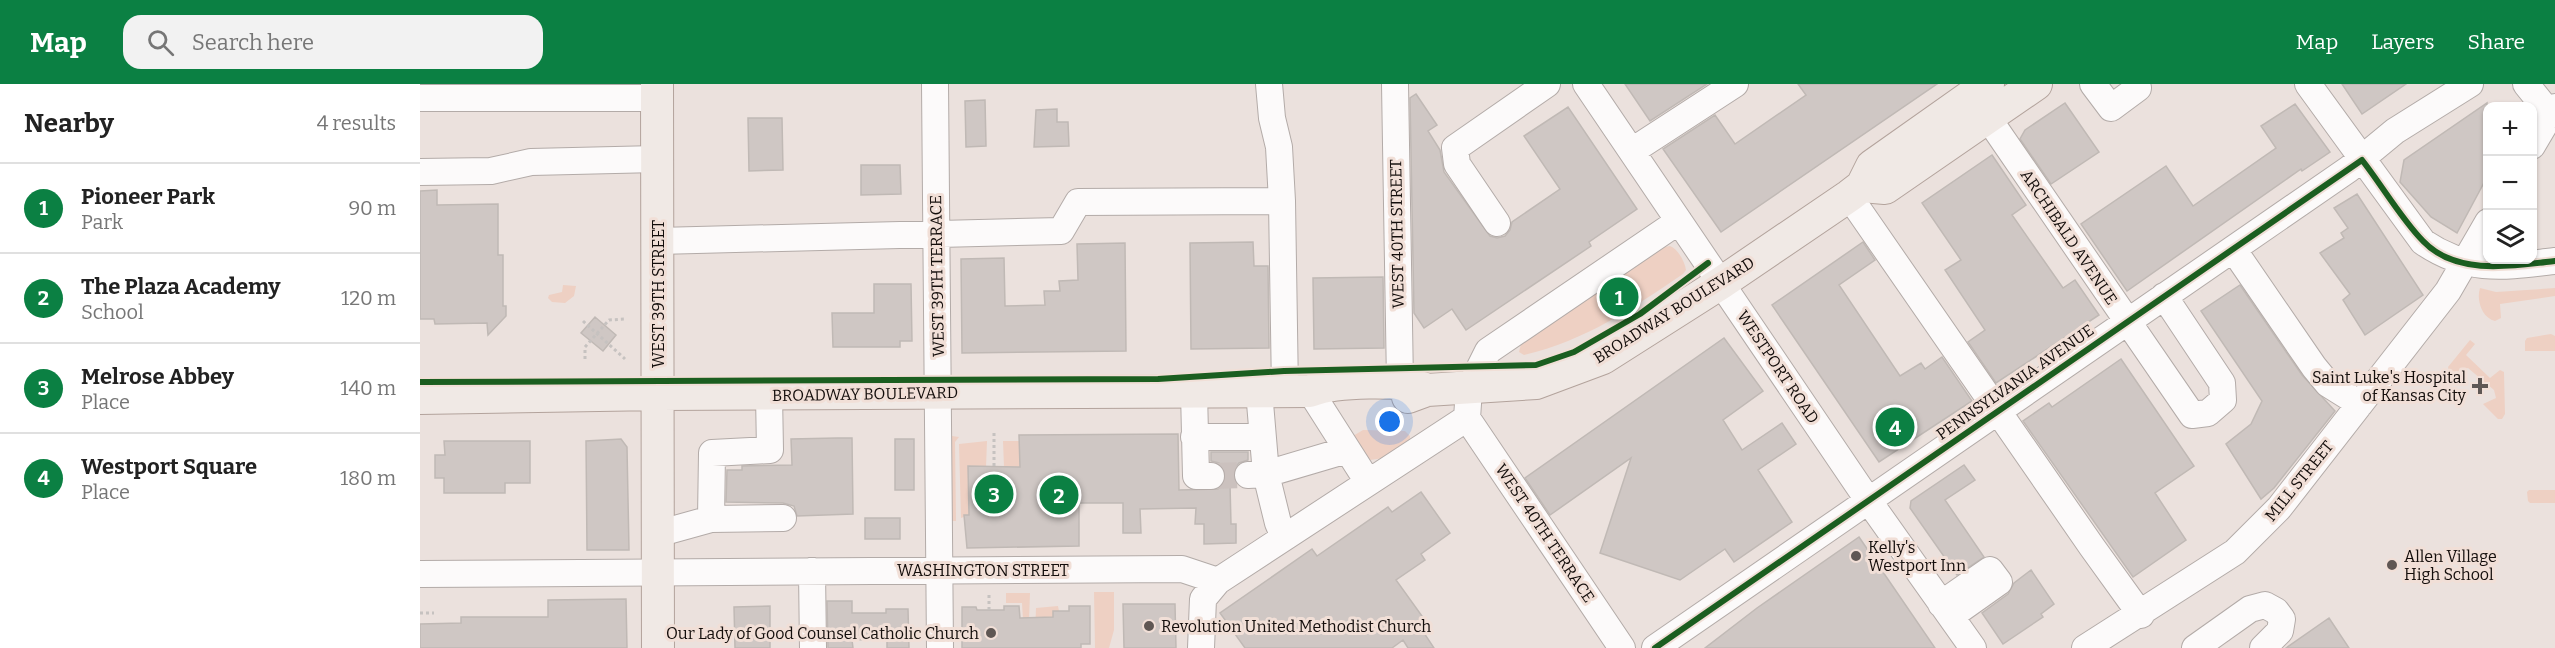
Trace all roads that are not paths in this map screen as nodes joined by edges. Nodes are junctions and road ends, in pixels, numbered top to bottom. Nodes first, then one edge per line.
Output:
1 (935, 84) edge
2 (1269, 84) edge
3 (1395, 84) edge
4 (1547, 84) edge
5 (1587, 84) edge
6 (1735, 84) edge
7 (2036, 84) edge
8 (2093, 84) edge
9 (2308, 84) edge
10 (2470, 84) edge
11 (2526, 84) edge
12 (2138, 88) dead end
13 (657, 91) edge
14 (1978, 95) edge
15 (420, 98) edge
16 (2553, 111) edge
17 (2537, 138) edge
18 (1632, 151) junction
19 (657, 159) junction
20 (2362, 160) junction
21 (420, 172) edge
22 (1856, 191) junction
23 (1282, 201) junction
24 (1679, 221) junction
25 (1497, 223) dead end
26 (2483, 229) edge
27 (937, 235) junction
28 (658, 241) junction
29 (2233, 249) junction
30 (2555, 261) edge
31 (2463, 263) junction
32 (1721, 283) junction
33 (2164, 296) junction
34 (2127, 322) junction
35 (1413, 387) junction
36 (1285, 391) junction
37 (1194, 392) junction
38 (939, 393) junction
39 (659, 394) junction
40 (769, 395) junction
41 (420, 398) edge
42 (1468, 403) junction
43 (2360, 404) junction
44 (1998, 411) junction
45 (1347, 450) junction
46 (1258, 460) junction
47 (1368, 483) junction
48 (1868, 500) junction
49 (783, 518) dead end
50 (711, 519) junction
51 (657, 534) junction
52 (1284, 537) junction
53 (940, 570) junction
54 (812, 571) junction
55 (657, 573) junction
56 (420, 574) edge
57 (1995, 576) dead end
58 (1218, 580) junction
59 (1946, 610) junction
60 (2141, 615) junction
61 (658, 648) edge
62 (813, 648) edge
63 (940, 648) edge
64 (1201, 648) edge
65 (1622, 648) edge
66 (1655, 648) edge
67 (1973, 648) edge
68 (2085, 648) edge
69 (2195, 648) edge
70 (2263, 648) edge

1 - 27 street, WEST 39TH TERRACE
2 - 23 street
3 - 35 street, WEST 40TH STREET
4 - 25 street
5 - 18 street, WESTPORT ROAD
6 - 18 street
7 - 14 main road, BROADWAY BOULEVARD
8 - 12 street
9 - 20 street
10 - 20 street, PENNSYLVANIA AVENUE
11 - 16 street
13 - 15 street
13 - 19 main road, WEST 39TH STREET
14 - 22 main road, BROADWAY BOULEVARD
14 - 34 street, ARCHIBALD AVENUE
16 - 17 street
18 - 24 street, WESTPORT ROAD
19 - 21 street
19 - 28 main road, WEST 39TH STREET
20 - 29 street, PENNSYLVANIA AVENUE
20 - 31 street
22 - 32 main road, BROADWAY BOULEVARD
22 - 44 street
23 - 27 street
23 - 36 street
24 - 32 street, WESTPORT ROAD
24 - 42 street
26 - 31 street, MILL STREET
27 - 28 street
27 - 38 street, WEST 39TH TERRACE
28 - 39 main road, WEST 39TH STREET
29 - 33 street, PENNSYLVANIA AVENUE
29 - 43 street
30 - 31 street
31 - 43 street, MILL STREET
32 - 42 main road, BROADWAY BOULEVARD
32 - 48 street, WESTPORT ROAD
33 - 34 street, PENNSYLVANIA AVENUE
33 - 34 street, ARCHIBALD AVENUE
34 - 44 street, PENNSYLVANIA AVENUE
35 - 36 main road, BROADWAY BOULEVARD
35 - 42 main road, BROADWAY BOULEVARD
36 - 37 main road, BROADWAY BOULEVARD
36 - 45 street
36 - 46 street
37 - 38 main road, BROADWAY BOULEVARD
37 - 46 street
38 - 40 main road, BROADWAY BOULEVARD
38 - 53 street, WEST 39TH TERRACE
39 - 40 main road, BROADWAY BOULEVARD
39 - 41 main road, BROADWAY BOULEVARD
39 - 51 main road, WEST 39TH STREET
40 - 50 street
42 - 47 street
42 - 65 street, WEST 40TH TERRACE
43 - 60 street, MILL STREET
44 - 48 street, PENNSYLVANIA AVENUE
44 - 60 street
45 - 46 street
45 - 47 street
46 - 52 street
47 - 52 street
48 - 59 street, WESTPORT ROAD
48 - 66 street, PENNSYLVANIA AVENUE
49 - 50 street
50 - 51 street
51 - 55 main road, WEST 39TH STREET
52 - 58 street
53 - 54 street, WASHINGTON STREET
53 - 58 street, WASHINGTON STREET
53 - 63 street, WEST 39TH TERRACE
54 - 55 street, WASHINGTON STREET
54 - 62 street
55 - 56 street, WASHINGTON STREET
55 - 61 main road, WEST 39TH STREET
57 - 59 street
58 - 64 street
59 - 67 street, WESTPORT ROAD
60 - 68 street, MILL STREET
69 - 70 street

